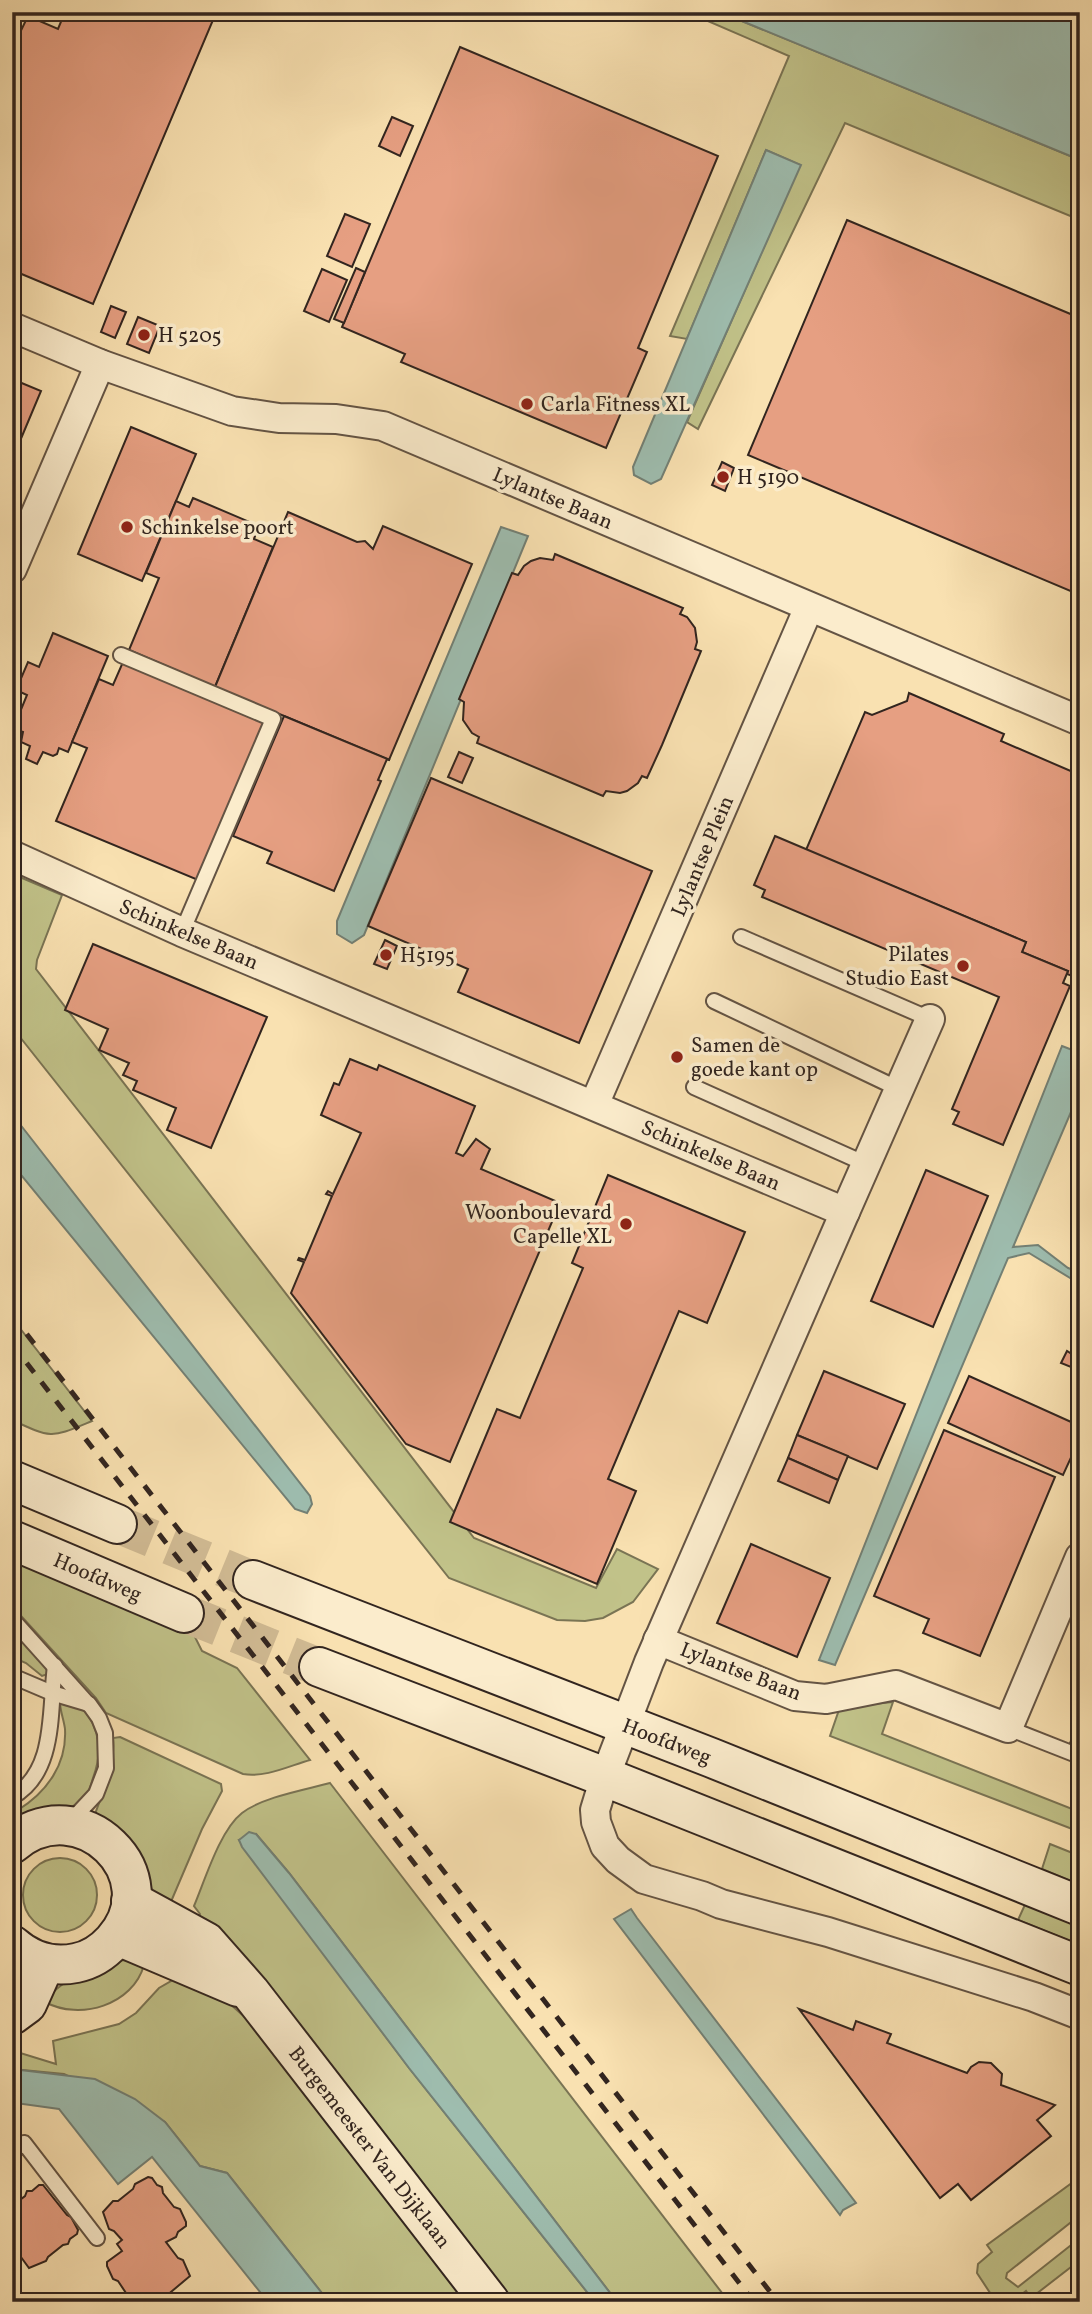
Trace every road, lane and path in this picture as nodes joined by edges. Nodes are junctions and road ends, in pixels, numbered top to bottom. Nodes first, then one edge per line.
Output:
1 (12, 327) edge
2 (100, 364) junction
3 (12, 569) edge
4 (809, 607) junction
5 (121, 655) dead end
6 (1080, 721) edge
7 (12, 855) edge
8 (182, 932) junction
9 (741, 937) dead end
10 (713, 1001) dead end
11 (930, 1019) joint
12 (694, 1087) dead end
13 (899, 1089) junction
14 (594, 1105) junction
15 (866, 1164) junction
16 (845, 1212) junction
17 (12, 1480) edge
18 (117, 1524) tunnel mouth
19 (12, 1540) edge
20 (1080, 1557) edge
21 (253, 1580) tunnel mouth
22 (184, 1613) tunnel mouth
23 (12, 1619) edge
24 (658, 1640) junction
25 (55, 1666) junction
26 (318, 1667) tunnel mouth
27 (12, 1676) edge
28 (51, 1693) junction
29 (89, 1704) junction
30 (624, 1724) junction
31 (1008, 1728) junction
32 (1080, 1740) edge
33 (605, 1777) junction
34 (12, 1797) edge
35 (67, 1825) junction
36 (12, 1844) edge
37 (1080, 1906) edge
38 (124, 1918) junction
39 (22, 1956) edge
40 (1080, 1966) edge
41 (12, 2015) edge
42 (1080, 2015) edge
43 (12, 2152) edge
44 (97, 2238) dead end
45 (490, 2302) edge

1 - 2 street, Lylantse Baan
2 - 3 street
2 - 4 street, Lylantse Baan
4 - 6 street, Lylantse Baan
4 - 14 street, Lylantse Plein
5 - 8 lane
7 - 8 street, Schinkelse Baan
8 - 14 street, Schinkelse Baan
9 - 11 lane
10 - 13 lane
11 - 13 street
12 - 15 lane
13 - 15 street
14 - 16 street, Schinkelse Baan
15 - 16 street
16 - 24 street
17 - 18 main road
19 - 22 main road, Hoofdweg
20 - 31 street
21 - 30 main road, Hoofdweg
23 - 25 lane
24 - 30 street
24 - 31 street, Lylantse Baan
25 - 28 lane
25 - 29 lane
26 - 33 main road
27 - 28 lane
28 - 29 lane
28 - 34 lane
29 - 35 lane
30 - 33 street
30 - 37 main road, Hoofdweg
31 - 32 lane
33 - 40 main road
33 - 42 street
35 - 36 main road
35 - 38 main road
38 - 39 main road
38 - 45 main road, Burgemeester Van Dijklaan
39 - 41 main road
43 - 44 lane

